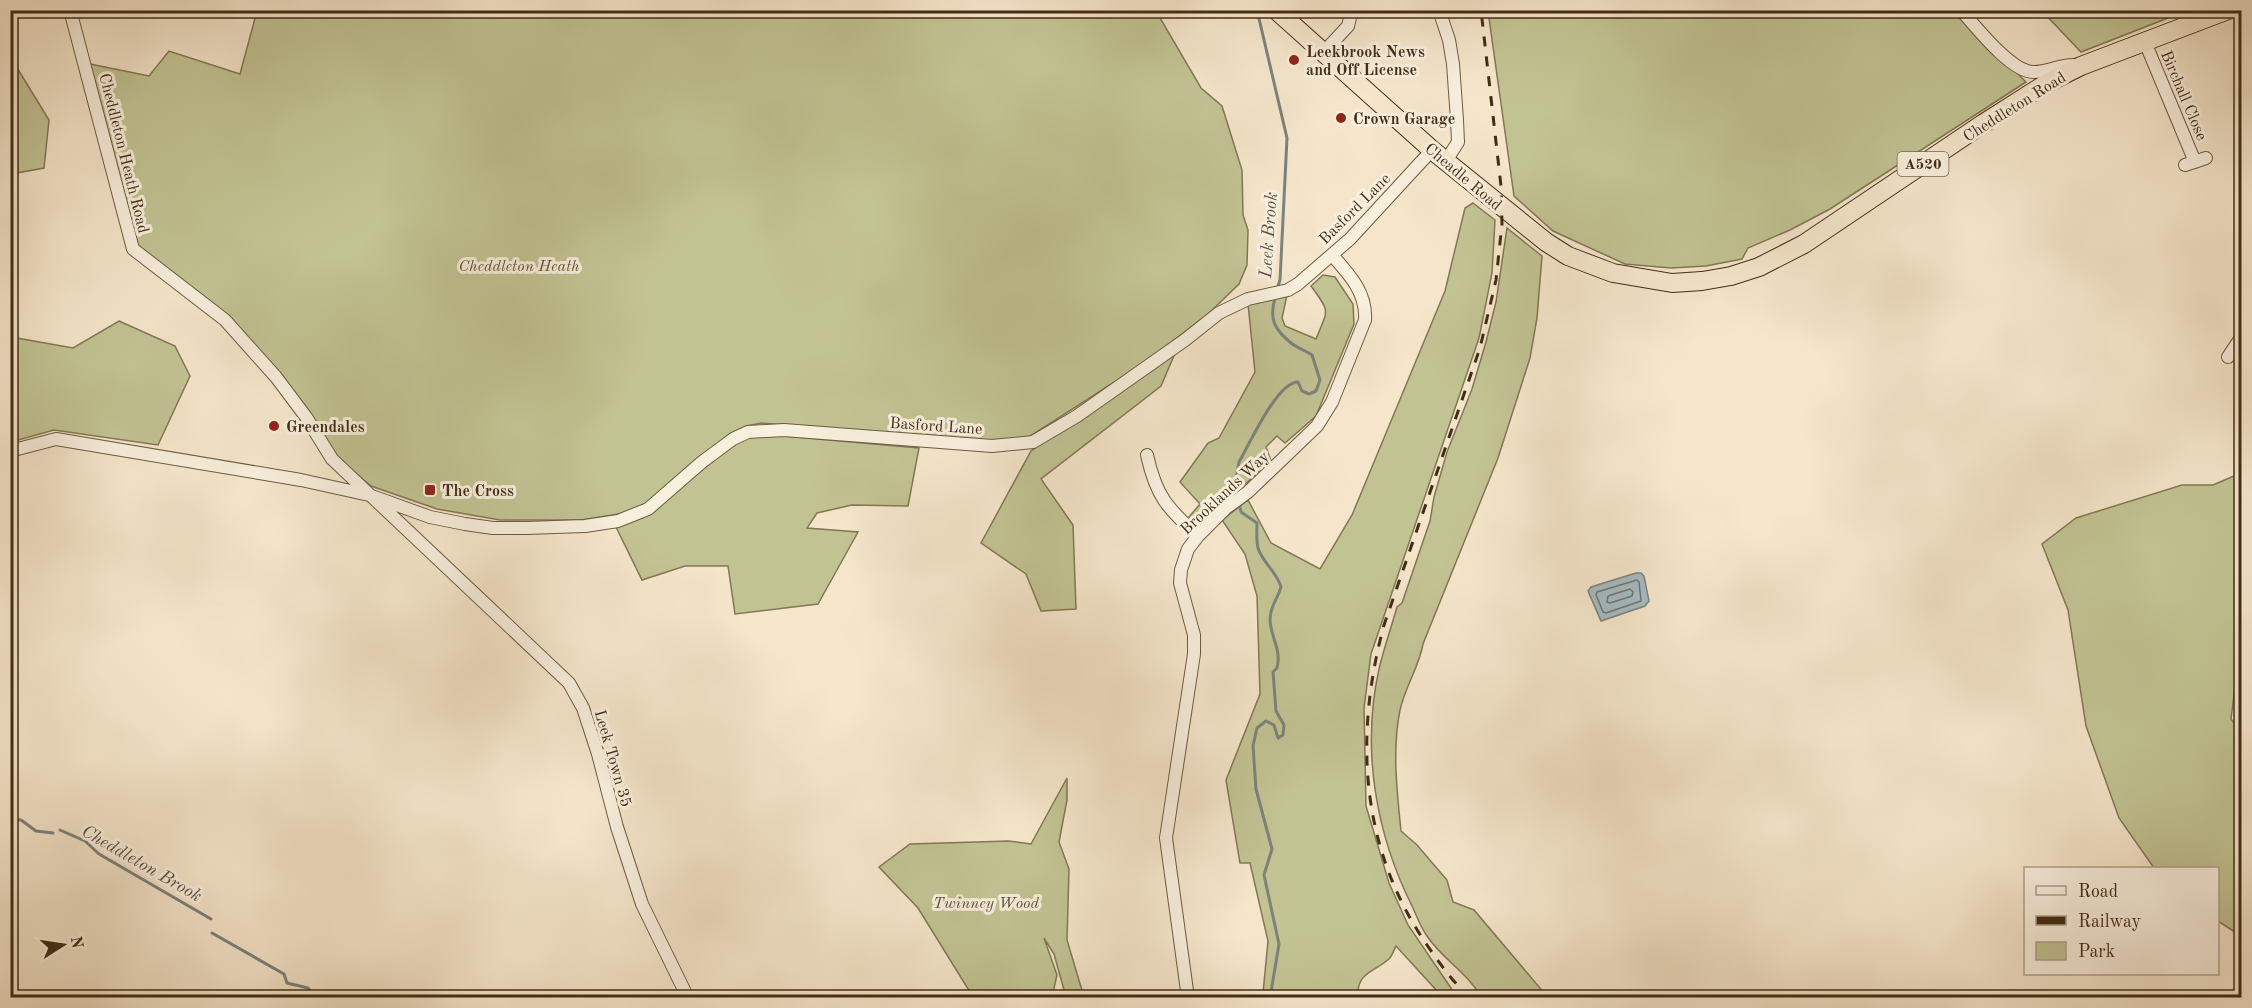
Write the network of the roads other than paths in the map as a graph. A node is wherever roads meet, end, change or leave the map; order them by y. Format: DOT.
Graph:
graph roads {
  1 [pos="70,10"];
  2 [pos="1275,10"];
  3 [pos="1352,10"];
  4 [pos="1439,10"];
  5 [pos="1962,10"];
  6 [pos="2228,10"];
  7 [pos="2145,42"];
  8 [pos="1323,53"];
  9 [pos="2081,66"];
  10 [pos="1439,155"];
  11 [pos="2195,162"];
  12 [pos="1332,255"];
  13 [pos="1613,273"];
  14 [pos="2241,336"];
  15 [pos="2228,357"];
  16 [pos="10,451"];
  17 [pos="1147,455"];
  18 [pos="369,495"];
  19 [pos="1198,536"];
  20 [pos="688,998"];
  21 [pos="1188,998"];
  1 -- 18 [label="street, Cheddleton Heath Road"];
  2 -- 8 [label="highway, Cheadle Road / A520"];
  3 -- 8 [label="street"];
  4 -- 10 [label="street, Basford Lane"];
  5 -- 9 [label="street"];
  6 -- 7 [label="highway, Cheddleton Road / A520"];
  7 -- 9 [label="highway, Cheddleton Road / A520"];
  7 -- 11 [label="street, Birchall Close"];
  8 -- 10 [label="highway, Cheadle Road / A520"];
  9 -- 13 [label="highway, Cheddleton Road / A520"];
  10 -- 12 [label="street, Basford Lane"];
  10 -- 13 [label="highway, Cheadle Road / A520"];
  12 -- 18 [label="street, Basford Lane"];
  12 -- 19 [label="street, Brooklands Way"];
  14 -- 15 [label="street"];
  16 -- 18 [label="street, Basford Lane"];
  17 -- 19 [label="street"];
  18 -- 20 [label="street, Leek Town 35"];
  19 -- 21 [label="street, Brooklands Way"];
}
